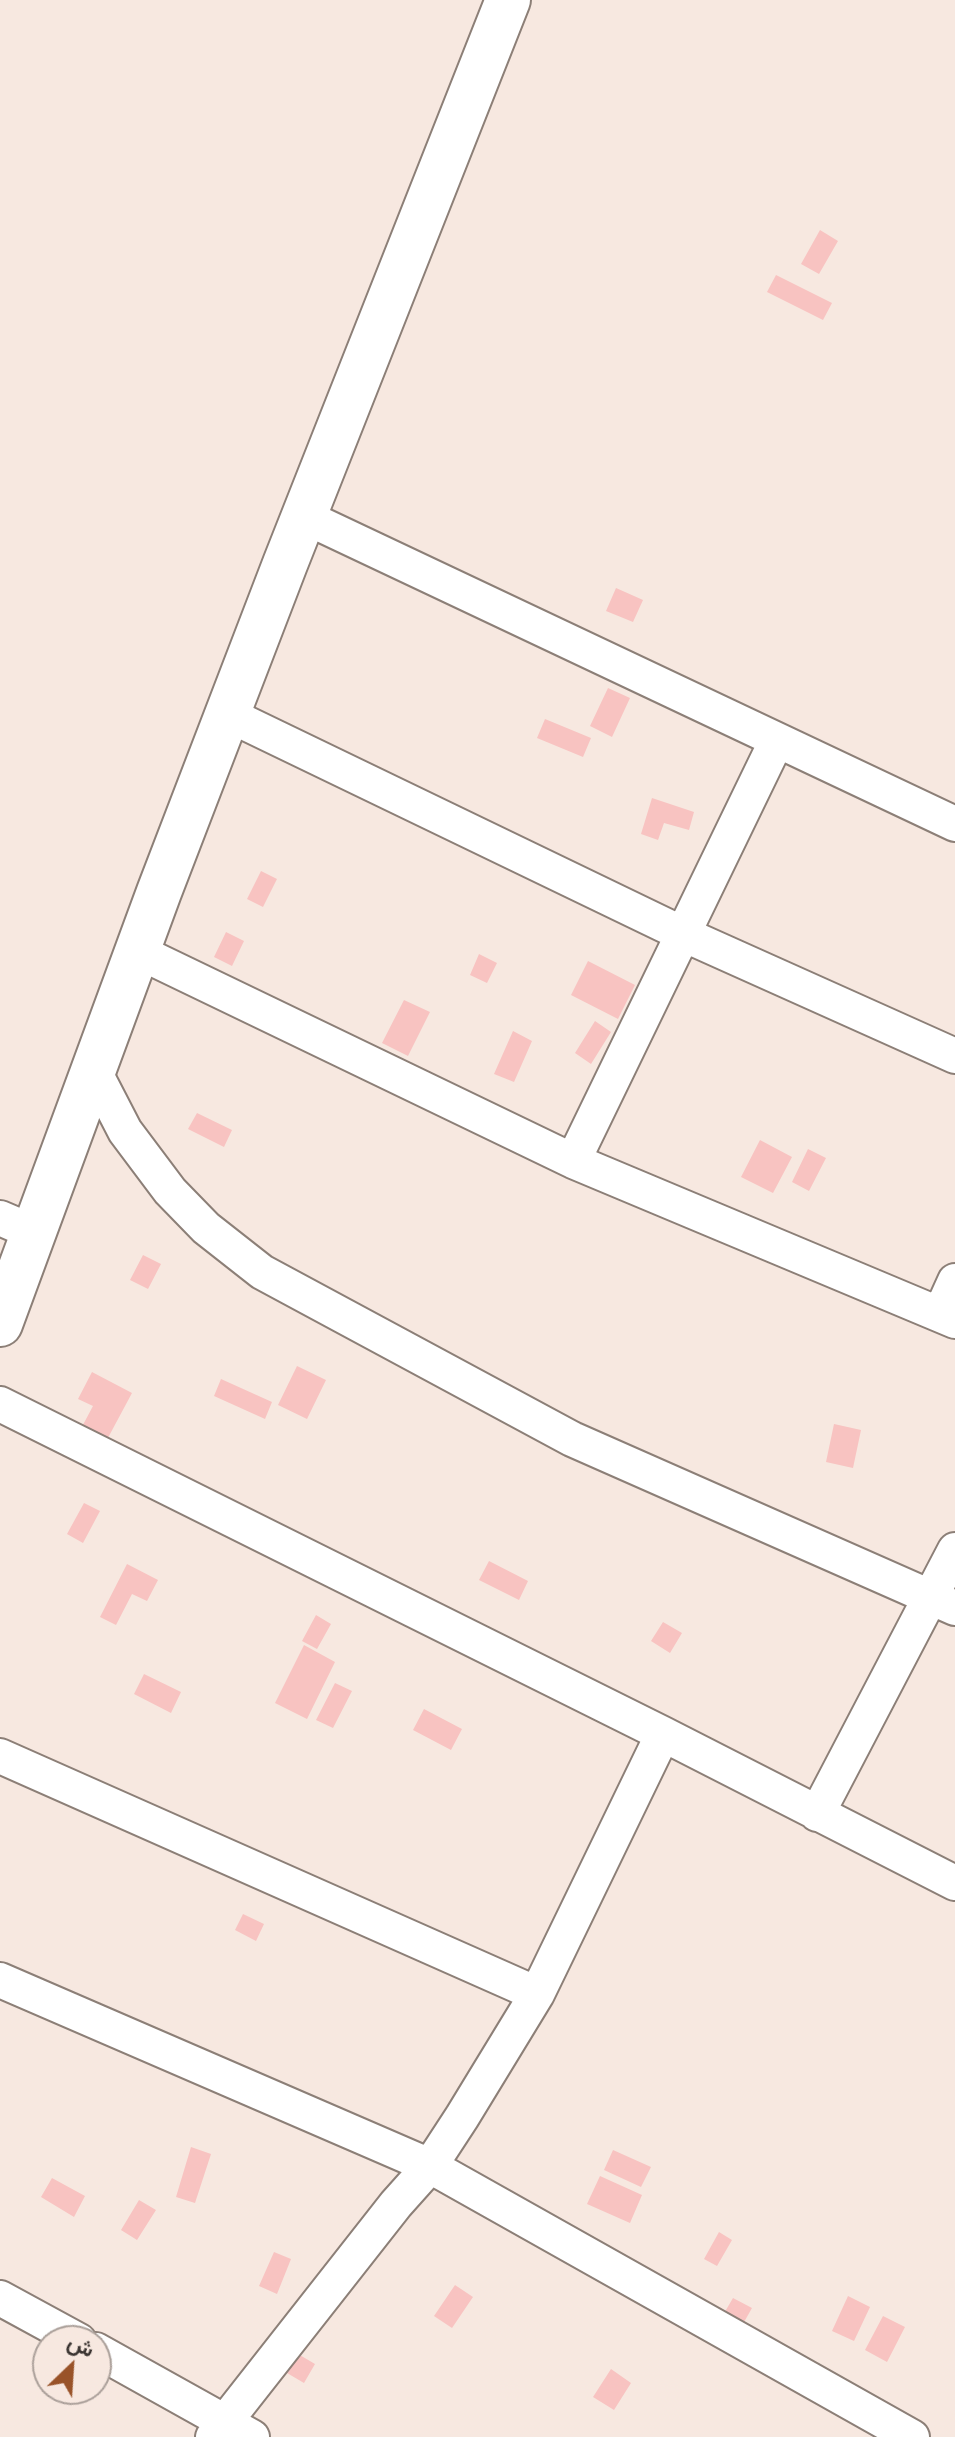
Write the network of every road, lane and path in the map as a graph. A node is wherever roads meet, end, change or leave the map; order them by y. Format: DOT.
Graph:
graph roads {
  1 [pos="508,0"];
  2 [pos="303,516"];
  3 [pos="227,714"];
  4 [pos="777,740"];
  5 [pos="955,824"];
  6 [pos="683,934"];
  7 [pos="137,951"];
  8 [pos="955,1056"];
  9 [pos="94,1071"];
  10 [pos="573,1161"];
  11 [pos="18,1225"];
  12 [pos="955,1281"];
  13 [pos="948,1318"];
  14 [pos="0,1324"];
  15 [pos="0,1404"];
  16 [pos="955,1550"];
  17 [pos="943,1601"];
  18 [pos="663,1734"];
  19 [pos="0,1756"];
  20 [pos="817,1814"];
  21 [pos="955,1883"];
  22 [pos="0,1980"];
  23 [pos="537,1994"];
  24 [pos="430,2166"];
  25 [pos="0,2298"];
  26 [pos="50,2325"];
  27 [pos="112,2360"];
  28 [pos="218,2428"];
  29 [pos="252,2437"];
  30 [pos="912,2437"];
  1 -- 2 [label="main road"];
  2 -- 3 [label="main road"];
  2 -- 4 [label="street"];
  3 -- 6 [label="street"];
  3 -- 7 [label="main road"];
  4 -- 5 [label="street"];
  4 -- 6 [label="street"];
  6 -- 8 [label="street"];
  6 -- 10 [label="street"];
  7 -- 9 [label="main road"];
  7 -- 10 [label="street"];
  9 -- 11 [label="main road"];
  9 -- 17 [label="street"];
  10 -- 13 [label="street"];
  11 -- 14 [label="main road"];
  12 -- 13 [label="street"];
  15 -- 18 [label="street"];
  16 -- 17 [label="street"];
  17 -- 20 [label="street"];
  18 -- 20 [label="street"];
  18 -- 23 [label="street"];
  19 -- 23 [label="street"];
  20 -- 21 [label="street"];
  22 -- 24 [label="street"];
  23 -- 24 [label="street"];
  24 -- 28 [label="street"];
  24 -- 30 [label="street"];
  25 -- 26 [label="street"];
  27 -- 28 [label="street"];
  28 -- 29 [label="street"];
}
